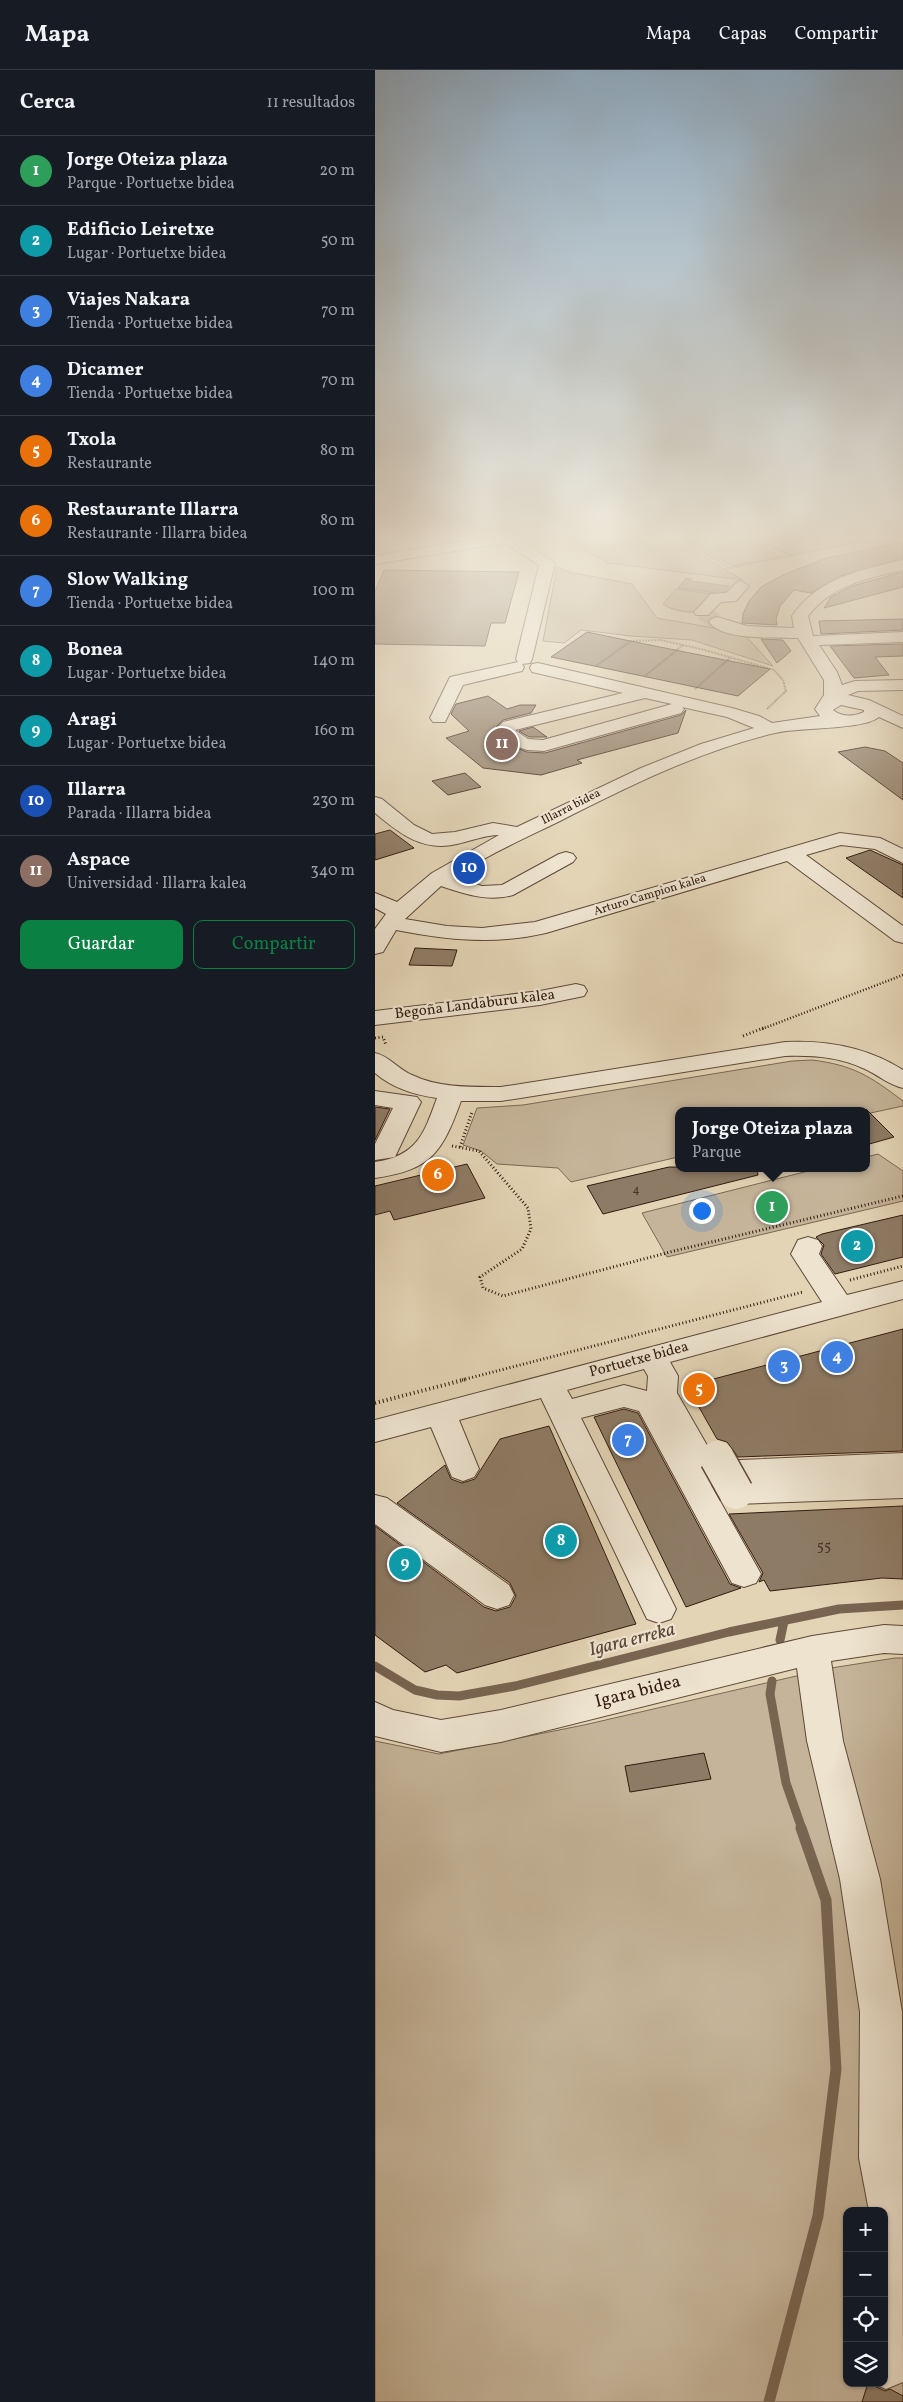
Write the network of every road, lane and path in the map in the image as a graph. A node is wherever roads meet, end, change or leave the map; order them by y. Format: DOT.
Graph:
graph roads {
  1 [pos="530,645"];
  2 [pos="624,645"];
  3 [pos="683,645"];
  4 [pos="809,645"];
  5 [pos="730,657"];
  6 [pos="526,664"];
  7 [pos="579,678"];
  8 [pos="645,684"];
  9 [pos="903,685"];
  10 [pos="690,693"];
  11 [pos="847,700"];
  12 [pos="675,709"];
  13 [pos="439,718"];
  14 [pos="903,723"];
  15 [pos="761,724"];
  16 [pos="796,726"];
  17 [pos="903,732"];
  18 [pos="375,803"];
  19 [pos="519,834"];
  20 [pos="791,854"];
  21 [pos="903,857"];
  22 [pos="566,858"];
  23 [pos="439,879"];
  24 [pos="375,899"];
  25 [pos="396,918"];
  26 [pos="903,936"];
  27 [pos="375,947"];
  28 [pos="903,975"];
  29 [pos="576,991"];
  30 [pos="375,1018"];
  31 [pos="742,1036"];
  32 [pos="376,1064"];
  33 [pos="903,1082"];
  34 [pos="463,1094"];
  35 [pos="375,1098"];
  36 [pos="375,1152"];
  37 [pos="375,1170"];
  38 [pos="903,1196"];
  39 [pos="808,1246"];
  40 [pos="903,1266"];
  41 [pos="903,1290"];
  42 [pos="833,1297"];
  43 [pos="657,1366"];
  44 [pos="549,1384"];
  45 [pos="375,1403"];
  46 [pos="563,1412"];
  47 [pos="441,1413"];
  48 [pos="375,1431"];
  49 [pos="903,1465"];
  50 [pos="463,1469"];
  51 [pos="903,1486"];
  52 [pos="375,1507"];
  53 [pos="745,1574"];
  54 [pos="497,1595"];
  55 [pos="659,1609"];
  56 [pos="903,1640"];
  57 [pos="812,1650"];
  58 [pos="375,1718"];
  59 [pos="903,2265"];
  60 [pos="888,2358"];
  1 -- 6 [label="street"];
  2 -- 7 [label="path"];
  3 -- 5 [label="path"];
  3 -- 8 [label="path"];
  4 -- 11 [label="street"];
  5 -- 10 [label="path"];
  5 -- 15 [label="path"];
  6 -- 7 [label="street"];
  6 -- 13 [label="street"];
  7 -- 8 [label="street"];
  8 -- 12 [label="street"];
  8 -- 15 [label="street"];
  9 -- 11 [label="street, Illarra bidea"];
  11 -- 14 [label="street"];
  11 -- 16 [label="street, Illarra bidea"];
  11 -- 16 [label="street, Illarra bidea"];
  11 -- 17 [label="street"];
  15 -- 16 [label="street, Illarra bidea"];
  15 -- 19 [label="street, Illarra bidea"];
  18 -- 19 [label="street"];
  19 -- 23 [label="street, Illarra bidea"];
  20 -- 21 [label="street, Arturo Campion kalea"];
  20 -- 25 [label="street, Arturo Campion kalea"];
  20 -- 26 [label="street"];
  22 -- 23 [label="street"];
  23 -- 25 [label="street, Illarra bidea"];
  24 -- 25 [label="street, Arturo Campion kalea"];
  25 -- 27 [label="street, Illarra bidea"];
  28 -- 31 [label="path"];
  29 -- 30 [label="street, Begoña Landaburu kalea"];
  32 -- 34 [label="street"];
  33 -- 34 [label="street"];
  34 -- 37 [label="street"];
  34 -- 38 [label="path"];
  35 -- 36 [label="street"];
  39 -- 42 [label="street"];
  40 -- 42 [label="path"];
  41 -- 42 [label="street, Portuetxe bidea"];
  42 -- 43 [label="street, Portuetxe bidea"];
  42 -- 45 [label="path"];
  43 -- 44 [label="street, Portuetxe bidea"];
  43 -- 49 [label="street"];
  43 -- 51 [label="street, bridge"];
  44 -- 46 [label="street"];
  44 -- 47 [label="street, Portuetxe bidea"];
  46 -- 53 [label="street"];
  46 -- 55 [label="street"];
  47 -- 48 [label="street, Portuetxe bidea"];
  47 -- 50 [label="street"];
  52 -- 54 [label="street"];
  56 -- 57 [label="street, Igara bidea"];
  57 -- 58 [label="street, Igara bidea"];
  57 -- 59 [label="street"];
  59 -- 60 [label="street"];
}
